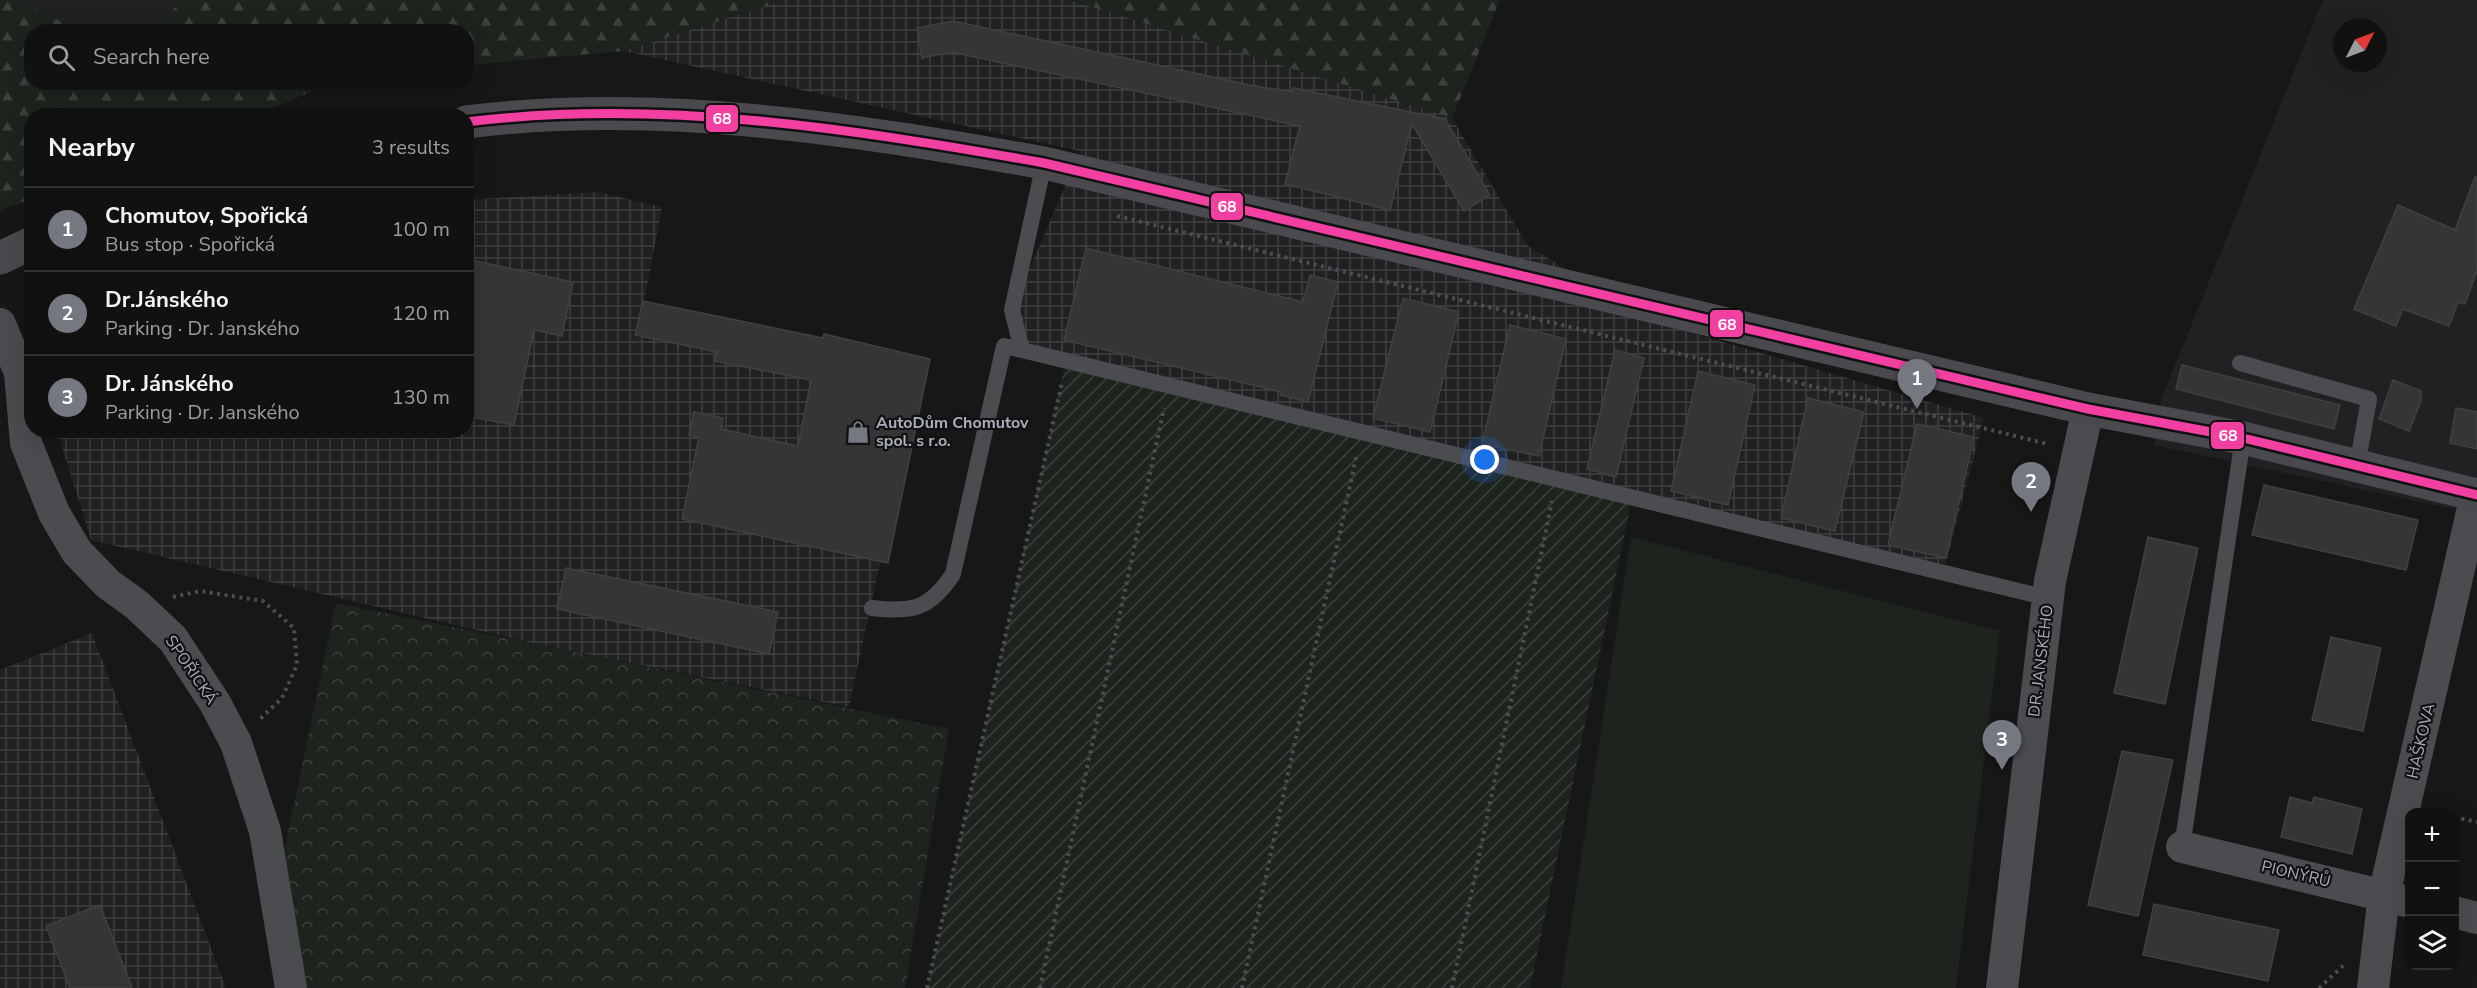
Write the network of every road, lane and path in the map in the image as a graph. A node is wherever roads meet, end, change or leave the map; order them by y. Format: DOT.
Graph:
graph roads {
  1 [pos="474,121"];
  2 [pos="1044,163"];
  3 [pos="1107,213"];
  4 [pos="24,247"];
  5 [pos="0,258"];
  6 [pos="0,324"];
  7 [pos="1022,350"];
  8 [pos="1066,361"];
  9 [pos="2240,363"];
  10 [pos="1169,385"];
  11 [pos="2088,409"];
  12 [pos="24,420"];
  13 [pos="1361,432"];
  14 [pos="26,438"];
  15 [pos="2243,438"];
  16 [pos="2078,451"];
  17 [pos="2357,466"];
  18 [pos="1556,480"];
  19 [pos="2476,495"];
  20 [pos="2048,598"];
  21 [pos="137,605"];
  22 [pos="873,608"];
  23 [pos="236,743"];
  24 [pos="2459,818"];
  25 [pos="2477,822"];
  26 [pos="2182,847"];
  27 [pos="2397,898"];
  28 [pos="2459,913"];
  29 [pos="2477,918"];
  30 [pos="291,988"];
  31 [pos="927,988"];
  32 [pos="1040,988"];
  33 [pos="1242,988"];
  34 [pos="1452,988"];
  35 [pos="2002,988"];
  36 [pos="2373,988"];
  1 -- 2 [label="street"];
  2 -- 7 [label="lane"];
  2 -- 11 [label="street"];
  3 -- 16 [label="path"];
  4 -- 5 [label="street"];
  6 -- 12 [label="street, SPOŘICKÁ"];
  7 -- 8 [label="lane"];
  7 -- 22 [label="lane"];
  8 -- 10 [label="lane"];
  8 -- 31 [label="path"];
  9 -- 17 [label="lane"];
  10 -- 13 [label="lane"];
  10 -- 32 [label="path"];
  11 -- 15 [label="street"];
  11 -- 16 [label="street, DR. JANSKÉHO"];
  13 -- 18 [label="lane"];
  13 -- 33 [label="path"];
  14 -- 21 [label="street, SPOŘICKÁ"];
  15 -- 17 [label="street"];
  15 -- 26 [label="lane"];
  16 -- 20 [label="street, DR. JANSKÉHO"];
  17 -- 19 [label="street"];
  18 -- 20 [label="lane"];
  18 -- 34 [label="path"];
  19 -- 27 [label="street, HAŠKOVA"];
  20 -- 35 [label="street, DR. JANSKÉHO"];
  21 -- 23 [label="street, SPOŘICKÁ"];
  21 -- 23 [label="path"];
  23 -- 30 [label="street, SPOŘICKÁ"];
  24 -- 25 [label="path"];
  26 -- 27 [label="street, PIONÝRŮ"];
  27 -- 36 [label="street, HAŠKOVA"];
  28 -- 29 [label="street"];
}
